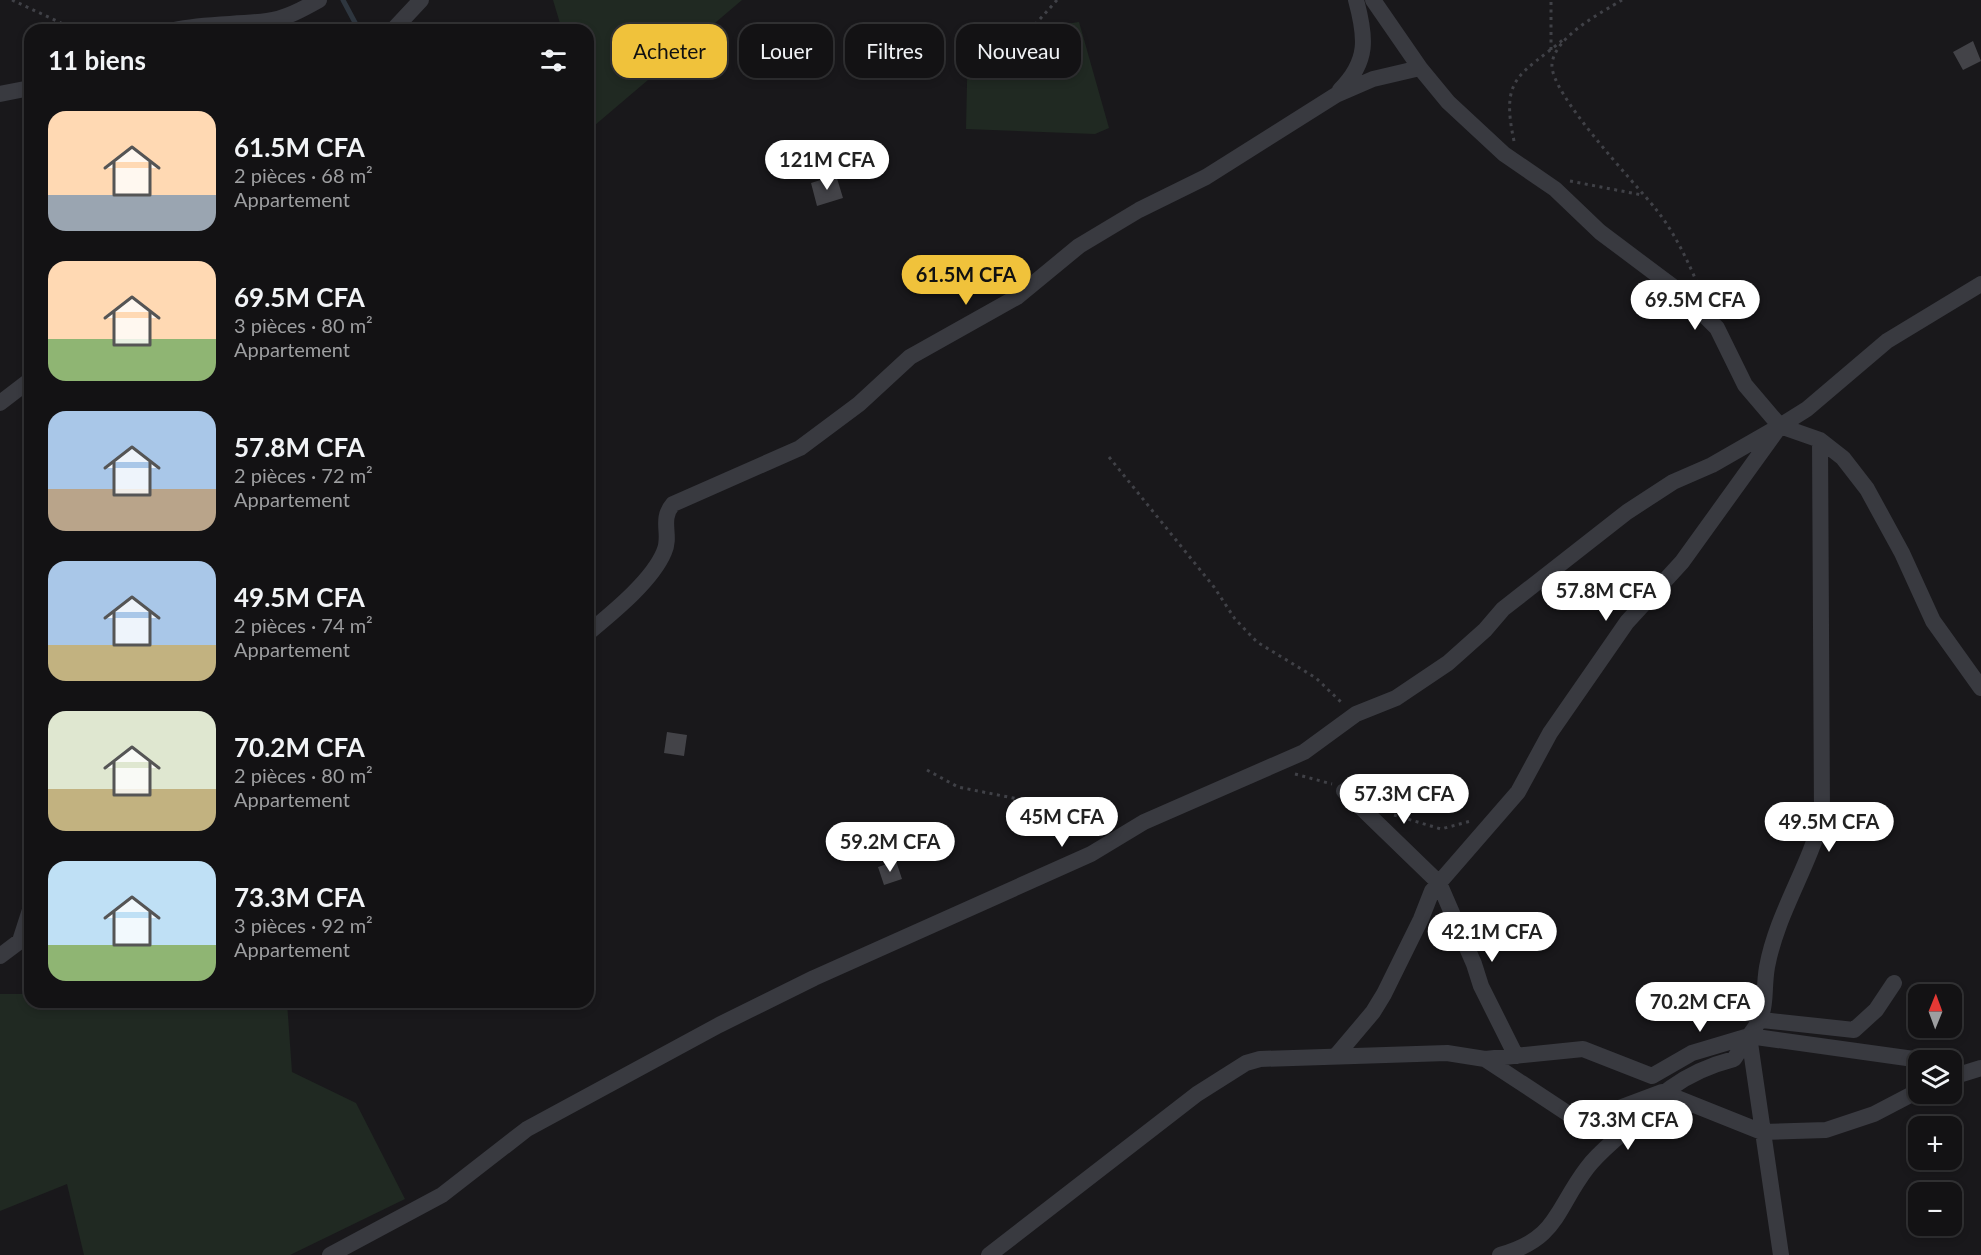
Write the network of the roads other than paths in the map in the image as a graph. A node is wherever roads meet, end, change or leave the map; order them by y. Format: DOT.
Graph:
graph roads {
  1 [pos="319,0"];
  2 [pos="421,0"];
  3 [pos="1356,0"];
  4 [pos="1373,0"];
  5 [pos="213,24"];
  6 [pos="399,24"];
  7 [pos="1420,68"];
  8 [pos="24,89"];
  9 [pos="0,94"];
  10 [pos="1336,95"];
  11 [pos="1981,284"];
  12 [pos="24,385"];
  13 [pos="0,403"];
  14 [pos="1780,426"];
  15 [pos="1820,440"];
  16 [pos="594,628"];
  17 [pos="1981,688"];
  18 [pos="1344,791"];
  19 [pos="1439,883"];
  20 [pos="24,928"];
  21 [pos="0,956"];
  22 [pos="1894,983"];
  23 [pos="1762,1020"];
  24 [pos="1749,1036"];
  25 [pos="1516,1056"];
  26 [pos="1335,1057"];
  27 [pos="1908,1058"];
  28 [pos="1485,1059"];
  29 [pos="1962,1065"];
  30 [pos="1981,1068"];
  31 [pos="1962,1074"];
  32 [pos="1662,1092"];
  33 [pos="1908,1097"];
  34 [pos="1762,1132"];
  35 [pos="330,1255"];
  36 [pos="989,1255"];
  37 [pos="1500,1255"];
  38 [pos="1781,1255"];
  1 -- 5 [label="street"];
  2 -- 6 [label="street"];
  3 -- 10 [label="street"];
  4 -- 7 [label="street"];
  7 -- 10 [label="street"];
  7 -- 14 [label="street"];
  8 -- 9 [label="street"];
  10 -- 16 [label="street"];
  11 -- 14 [label="street"];
  12 -- 13 [label="street"];
  14 -- 15 [label="street"];
  14 -- 19 [label="street"];
  14 -- 35 [label="street"];
  15 -- 17 [label="street"];
  15 -- 23 [label="street"];
  18 -- 19 [label="street"];
  19 -- 25 [label="street"];
  19 -- 26 [label="street"];
  20 -- 21 [label="street"];
  22 -- 23 [label="street"];
  23 -- 24 [label="street"];
  24 -- 25 [label="street"];
  24 -- 27 [label="street"];
  24 -- 32 [label="street"];
  24 -- 34 [label="street"];
  25 -- 28 [label="street"];
  26 -- 28 [label="street"];
  26 -- 36 [label="street"];
  28 -- 32 [label="street"];
  29 -- 30 [label="street"];
  30 -- 31 [label="street"];
  32 -- 34 [label="street"];
  32 -- 37 [label="street"];
  33 -- 34 [label="street"];
  34 -- 38 [label="street"];
}
